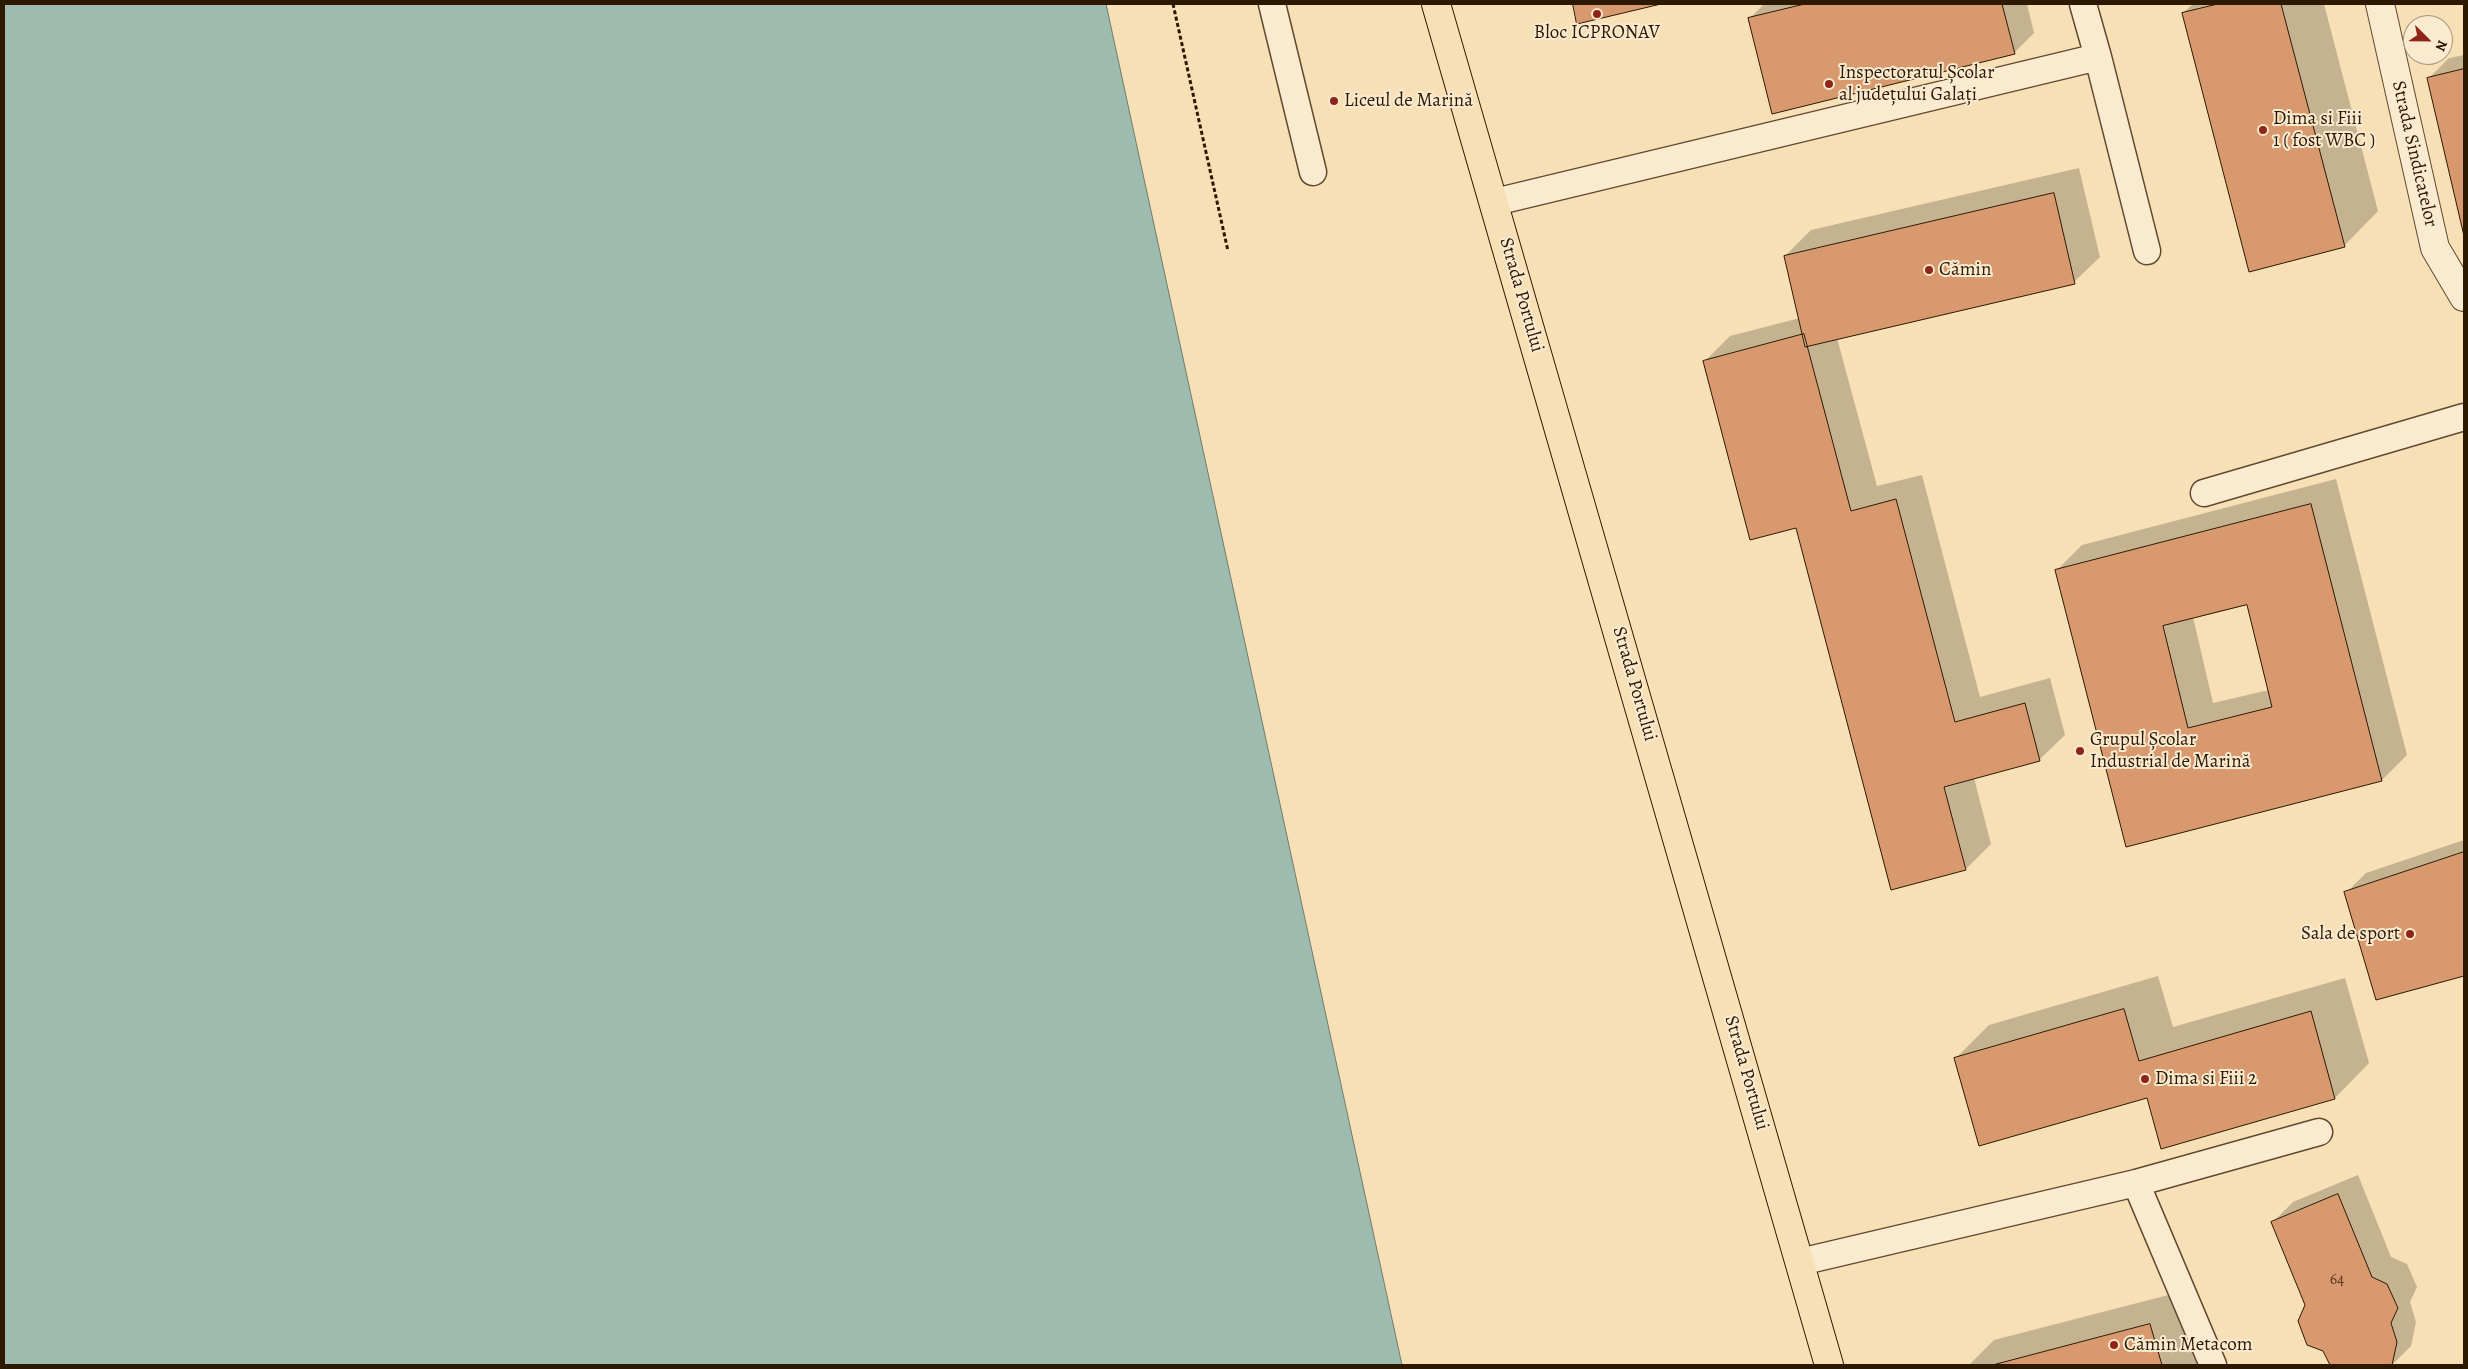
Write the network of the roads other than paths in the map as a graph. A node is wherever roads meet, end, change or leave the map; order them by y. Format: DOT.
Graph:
graph roads {
  1 [pos="1272,4"];
  2 [pos="1436,4"];
  3 [pos="2083,4"];
  4 [pos="2380,4"];
  5 [pos="2098,56"];
  6 [pos="1313,172"];
  7 [pos="1495,202"];
  8 [pos="2147,251"];
  9 [pos="2464,297"];
  10 [pos="2464,417"];
  11 [pos="2204,493"];
  12 [pos="2319,1132"];
  13 [pos="2136,1183"];
  14 [pos="1800,1262"];
  15 [pos="1829,1365"];
  16 [pos="2213,1365"];
  1 -- 6 [label="lane"];
  2 -- 7 [label="main road, Strada Portului"];
  3 -- 5 [label="lane"];
  4 -- 9 [label="street, Strada Sindicatelor"];
  5 -- 7 [label="lane"];
  5 -- 8 [label="lane"];
  7 -- 14 [label="main road, Strada Portului"];
  10 -- 11 [label="lane"];
  12 -- 13 [label="lane"];
  13 -- 14 [label="lane"];
  13 -- 16 [label="lane"];
  14 -- 15 [label="main road, Strada Portului"];
}
